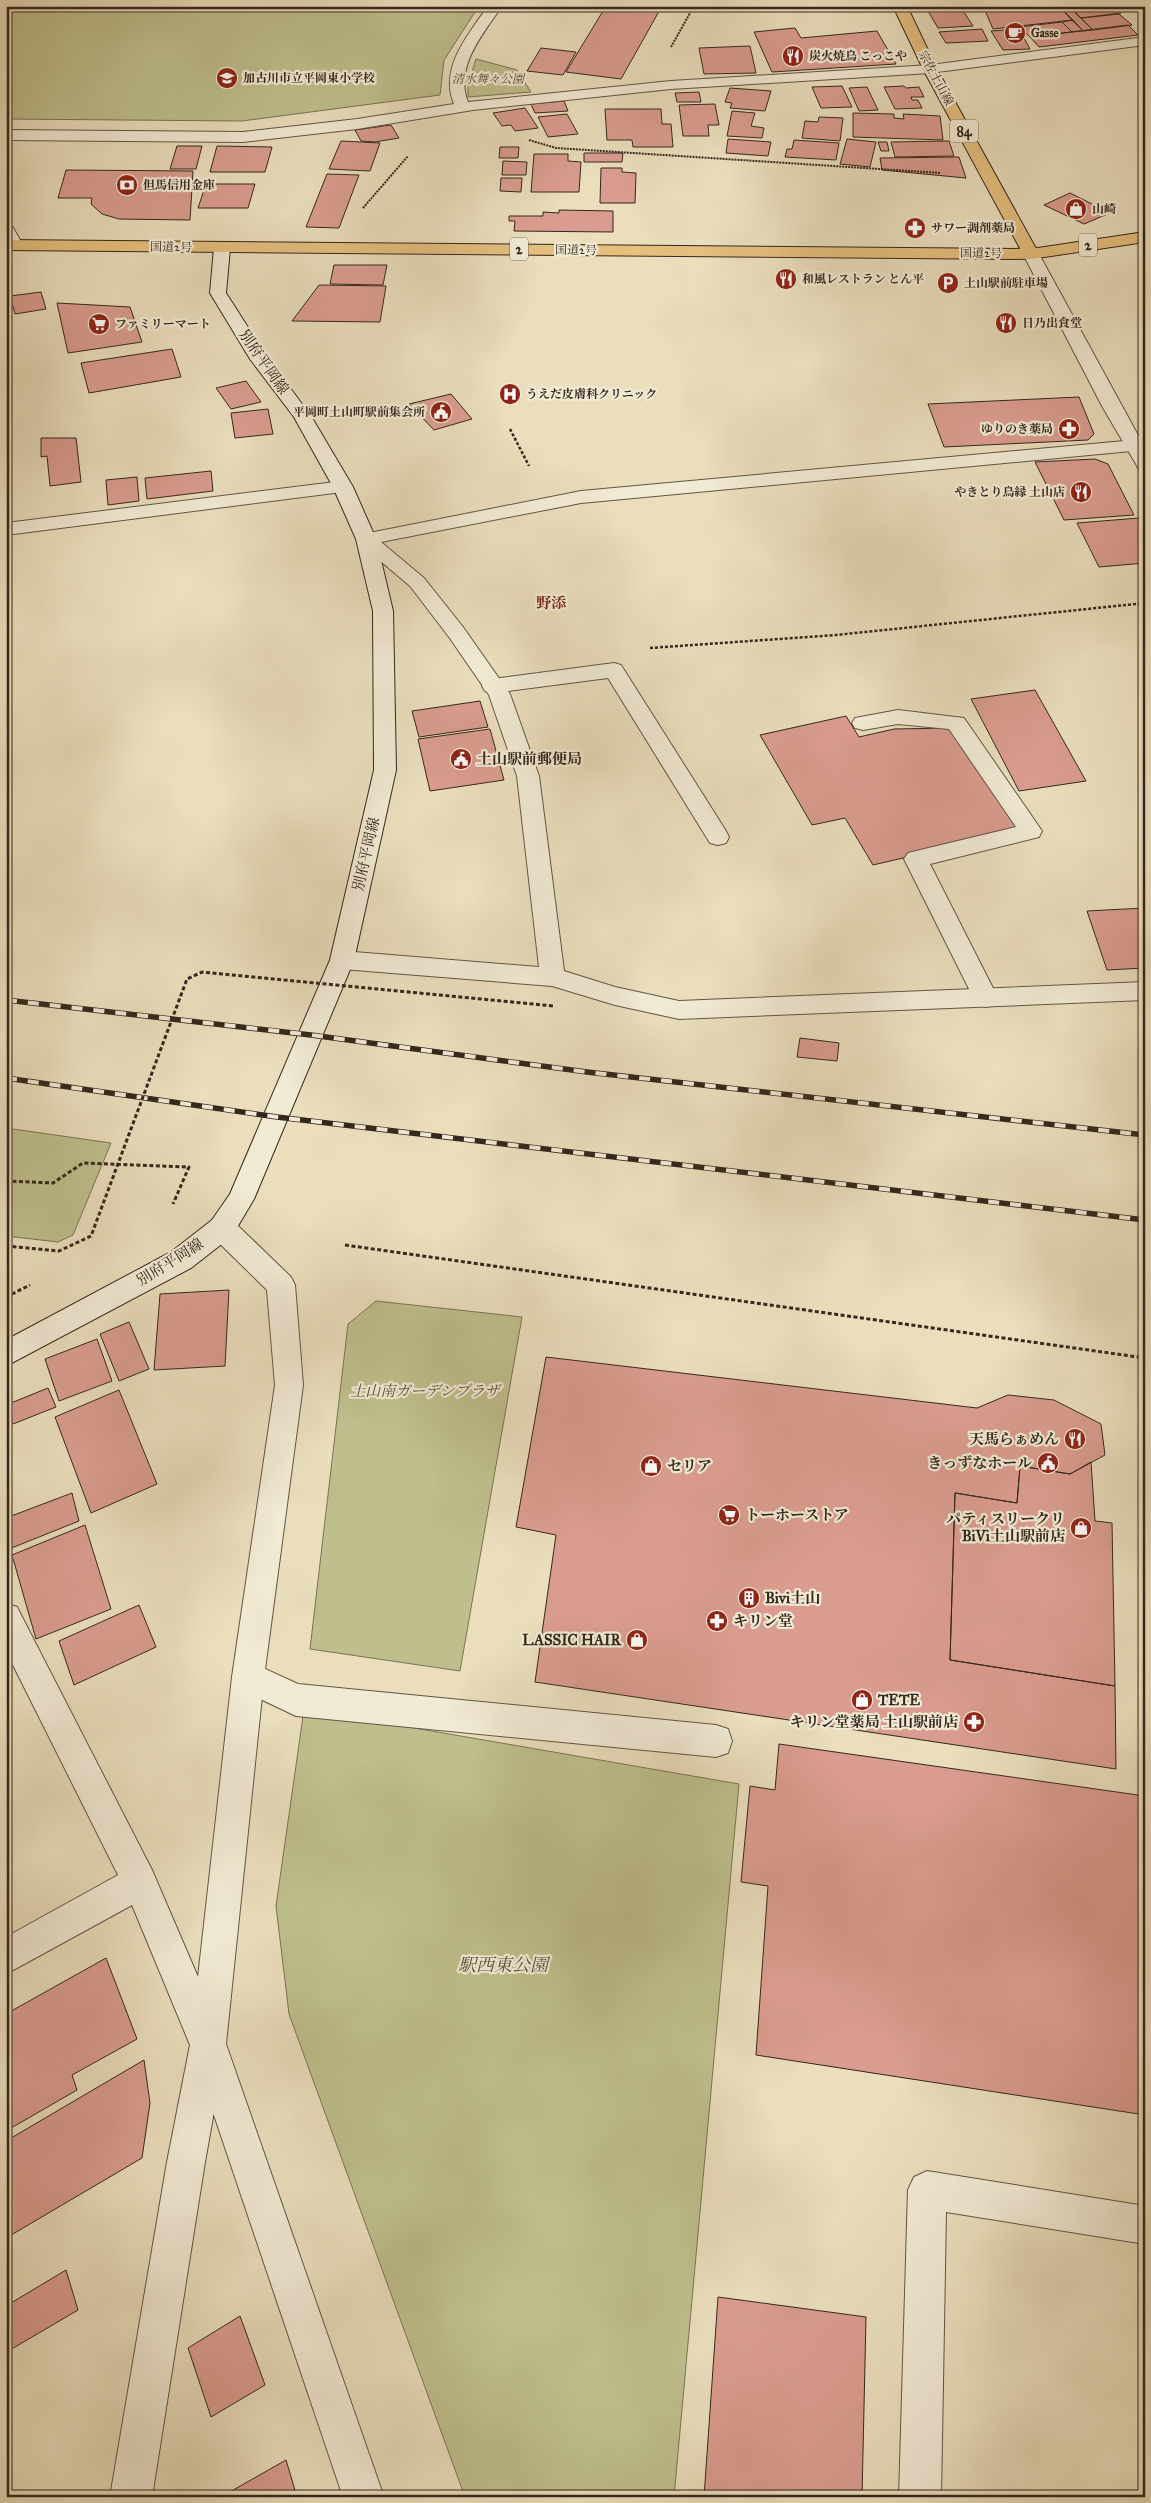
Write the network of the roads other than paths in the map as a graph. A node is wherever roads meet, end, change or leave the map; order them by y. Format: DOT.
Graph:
graph roads {
  1 [pos="496,6"];
  2 [pos="900,6"];
  3 [pos="1145,41"];
  4 [pos="930,69"];
  5 [pos="463,107"];
  6 [pos="6,135"];
  7 [pos="6,229"];
  8 [pos="1145,237"];
  9 [pos="11,245"];
  10 [pos="222,248"];
  11 [pos="1031,254"];
  12 [pos="1135,446"];
  13 [pos="1145,464"];
  14 [pos="343,486"];
  15 [pos="6,529"];
  16 [pos="366,539"];
  17 [pos="493,686"];
  18 [pos="863,722"];
  19 [pos="718,837"];
  20 [pos="342,960"];
  21 [pos="552,977"];
  22 [pos="1145,991"];
  23 [pos="986,998"];
  24 [pos="222,1228"];
  25 [pos="6,1354"];
  26 [pos="6,1618"];
  27 [pos="248,1677"];
  28 [pos="716,1740"];
  29 [pos="140,1882"];
  30 [pos="6,1956"];
  31 [pos="208,2044"];
  32 [pos="1145,2225"];
  33 [pos="131,2497"];
  34 [pos="364,2497"];
  35 [pos="920,2497"];
  1 -- 5 [label="street"];
  2 -- 4 [label="main road, 宗佐土山線 / 84"];
  3 -- 4 [label="street"];
  4 -- 5 [label="street"];
  4 -- 11 [label="main road, 宗佐土山線 / 84"];
  5 -- 6 [label="street"];
  7 -- 9 [label="street"];
  8 -- 11 [label="main road, 国道2号 / 2"];
  9 -- 10 [label="main road, 国道2号 / 2"];
  10 -- 11 [label="main road, 国道2号 / 2"];
  10 -- 14 [label="street, 別府平岡線"];
  11 -- 12 [label="street"];
  12 -- 13 [label="street"];
  12 -- 16 [label="street"];
  14 -- 15 [label="street"];
  14 -- 16 [label="street, 別府平岡線"];
  16 -- 17 [label="street"];
  16 -- 20 [label="street, 別府平岡線"];
  17 -- 19 [label="street"];
  17 -- 21 [label="street"];
  18 -- 23 [label="street"];
  20 -- 21 [label="street"];
  20 -- 24 [label="street, 別府平岡線"];
  21 -- 23 [label="street"];
  22 -- 23 [label="street"];
  24 -- 25 [label="street, 別府平岡線"];
  24 -- 27 [label="street"];
  26 -- 29 [label="street"];
  27 -- 28 [label="street"];
  27 -- 31 [label="street"];
  29 -- 30 [label="street"];
  29 -- 31 [label="street"];
  31 -- 33 [label="street"];
  31 -- 34 [label="street"];
  32 -- 35 [label="street"];
}
